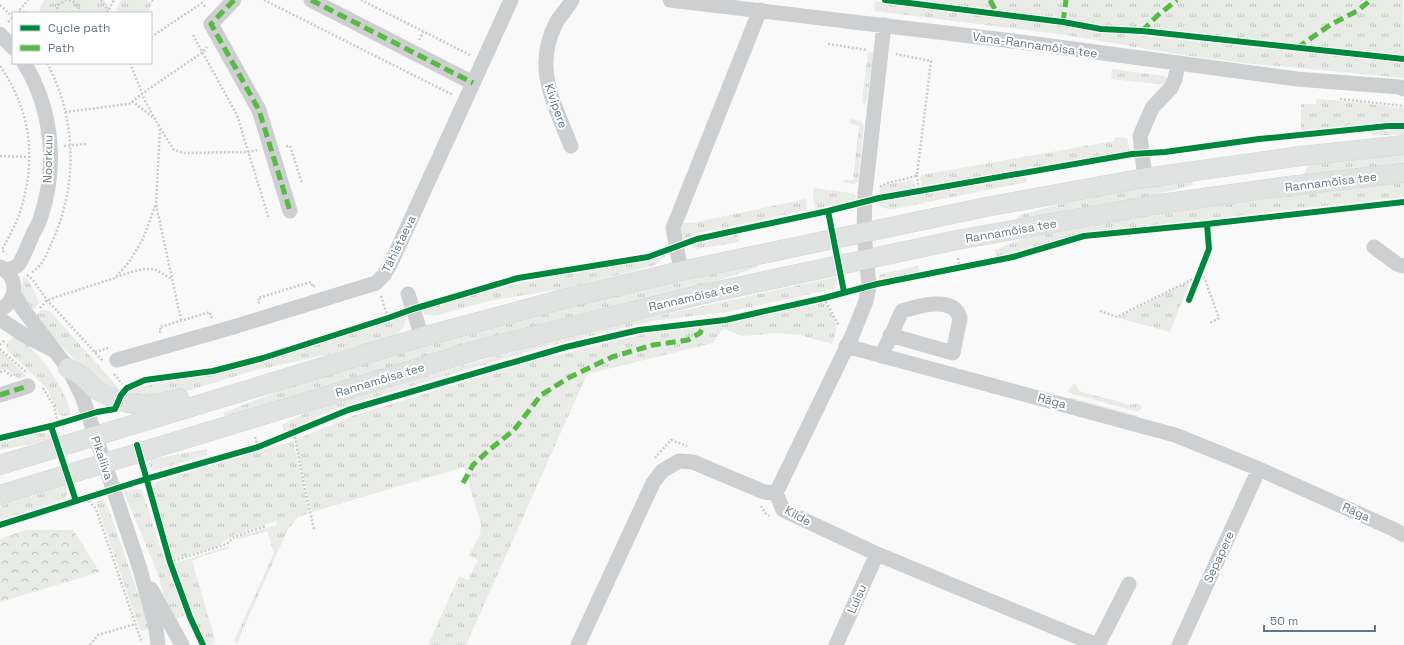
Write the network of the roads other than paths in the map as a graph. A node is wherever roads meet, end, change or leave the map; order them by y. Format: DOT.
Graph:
graph roads {
  1 [pos="234,0"];
  2 [pos="311,0"];
  3 [pos="511,0"];
  4 [pos="572,0"];
  5 [pos="670,0"];
  6 [pos="760,10"];
  7 [pos="884,25"];
  8 [pos="0,34"];
  9 [pos="12,47"];
  10 [pos="24,64"];
  11 [pos="1178,64"];
  12 [pos="468,81"];
  13 [pos="1403,87"];
  14 [pos="1404,145"];
  15 [pos="571,146"];
  16 [pos="1404,173"];
  17 [pos="1145,178"];
  18 [pos="290,211"];
  19 [pos="864,232"];
  20 [pos="1374,246"];
  21 [pos="867,259"];
  22 [pos="1404,266"];
  23 [pos="3,269"];
  24 [pos="681,271"];
  25 [pos="14,294"];
  26 [pos="408,294"];
  27 [pos="0,310"];
  28 [pos="0,318"];
  29 [pos="890,335"];
  30 [pos="422,337"];
  31 [pos="846,346"];
  32 [pos="56,351"];
  33 [pos="953,353"];
  34 [pos="113,354"];
  35 [pos="881,356"];
  36 [pos="68,368"];
  37 [pos="948,373"];
  38 [pos="33,383"];
  39 [pos="0,395"];
  40 [pos="217,398"];
  41 [pos="95,437"];
  42 [pos="104,463"];
  43 [pos="0,465"];
  44 [pos="1259,470"];
  45 [pos="770,493"];
  46 [pos="0,495"];
  47 [pos="1404,535"];
  48 [pos="877,554"];
  49 [pos="140,568"];
  50 [pos="1129,584"];
  51 [pos="158,645"];
  52 [pos="182,645"];
  53 [pos="578,645"];
  54 [pos="836,645"];
  55 [pos="1098,645"];
  56 [pos="1179,645"];
  1 -- 18 [label="street"];
  2 -- 12 [label="street"];
  3 -- 12 [label="street, Tähistaeva"];
  4 -- 15 [label="street, Kivipere"];
  5 -- 6 [label="street, Vana-Rannamõisa tee"];
  6 -- 7 [label="street, Vana-Rannamõisa tee"];
  6 -- 24 [label="street"];
  7 -- 11 [label="street, Vana-Rannamõisa tee"];
  7 -- 19 [label="street"];
  8 -- 9 [label="street"];
  10 -- 23 [label="street, Noorkuu"];
  11 -- 13 [label="street, Vana-Rannamõisa tee"];
  11 -- 17 [label="street"];
  12 -- 34 [label="street, Tähistaeva"];
  14 -- 17 [label="main road"];
  16 -- 21 [label="main road, Rannamõisa tee"];
  17 -- 19 [label="main road"];
  19 -- 21 [label="street"];
  19 -- 24 [label="main road"];
  20 -- 22 [label="street"];
  21 -- 31 [label="street"];
  21 -- 42 [label="main road, Rannamõisa tee"];
  23 -- 25 [label="street, Pikaliiva"];
  24 -- 30 [label="main road"];
  25 -- 27 [label="street"];
  25 -- 32 [label="street, Pikaliiva"];
  26 -- 30 [label="street"];
  28 -- 32 [label="street, Pikaliiva"];
  29 -- 33 [label="street"];
  29 -- 33 [label="street"];
  29 -- 35 [label="street"];
  30 -- 40 [label="main road"];
  31 -- 35 [label="street, Räga"];
  31 -- 45 [label="street"];
  32 -- 36 [label="street, Pikaliiva"];
  33 -- 37 [label="street"];
  35 -- 37 [label="street, Räga"];
  36 -- 40 [label="main road"];
  36 -- 41 [label="street, Pikaliiva"];
  37 -- 44 [label="street, Räga"];
  38 -- 39 [label="street"];
  40 -- 41 [label="main road"];
  41 -- 42 [label="street, Pikaliiva"];
  41 -- 43 [label="main road"];
  42 -- 46 [label="main road, Rannamõisa tee"];
  42 -- 49 [label="street, Pikaliiva"];
  44 -- 47 [label="street, Räga"];
  44 -- 56 [label="street, Sepapere"];
  45 -- 48 [label="street, Kilde"];
  45 -- 53 [label="street"];
  48 -- 54 [label="street, Luisu"];
  48 -- 55 [label="street, Kilde"];
  49 -- 51 [label="street, Pikaliiva"];
  49 -- 52 [label="street, Pikaliiva"];
  50 -- 55 [label="street"];
}
